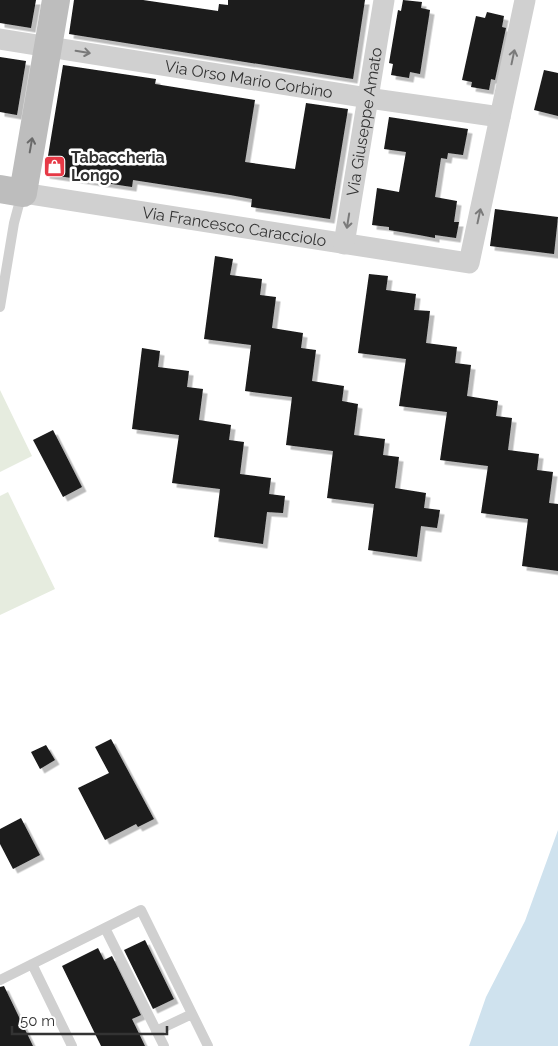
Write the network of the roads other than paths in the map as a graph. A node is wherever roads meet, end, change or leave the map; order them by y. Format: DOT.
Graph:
graph roads {
  1 [pos="56,0"];
  2 [pos="384,0"];
  3 [pos="525,0"];
  4 [pos="0,39"];
  5 [pos="48,47"];
  6 [pos="368,98"];
  7 [pos="500,117"];
  8 [pos="11,191"];
  9 [pos="344,244"];
  10 [pos="0,307"];
  11 [pos="105,928"];
  12 [pos="32,964"];
  13 [pos="0,980"];
  14 [pos="192,1014"];
  15 [pos="156,1030"];
  16 [pos="72,1046"];
  17 [pos="164,1046"];
  18 [pos="208,1046"];
  1 -- 5 [label="street"];
  2 -- 6 [label="street, Via Giuseppe Amato"];
  7 -- 3 [label="street, one-way"];
  4 -- 5 [label="street, Via Orso Mario Corbino"];
  5 -- 6 [label="street, Via Orso Mario Corbino, one-way"];
  8 -- 5 [label="street, one-way"];
  6 -- 7 [label="street, Via Orso Mario Corbino"];
  6 -- 9 [label="street, Via Giuseppe Amato, one-way"];
  9 -- 7 [label="street, Via Francesco Caracciolo, one-way"];
  8 -- 9 [label="street, Via Francesco Caracciolo"];
  8 -- 10 [label="lane"];
  11 -- 12 [label="lane"];
  11 -- 14 [label="lane"];
  11 -- 15 [label="lane"];
  12 -- 13 [label="lane"];
  12 -- 16 [label="lane"];
  14 -- 15 [label="lane"];
  14 -- 18 [label="lane"];
  15 -- 17 [label="lane"];
}
